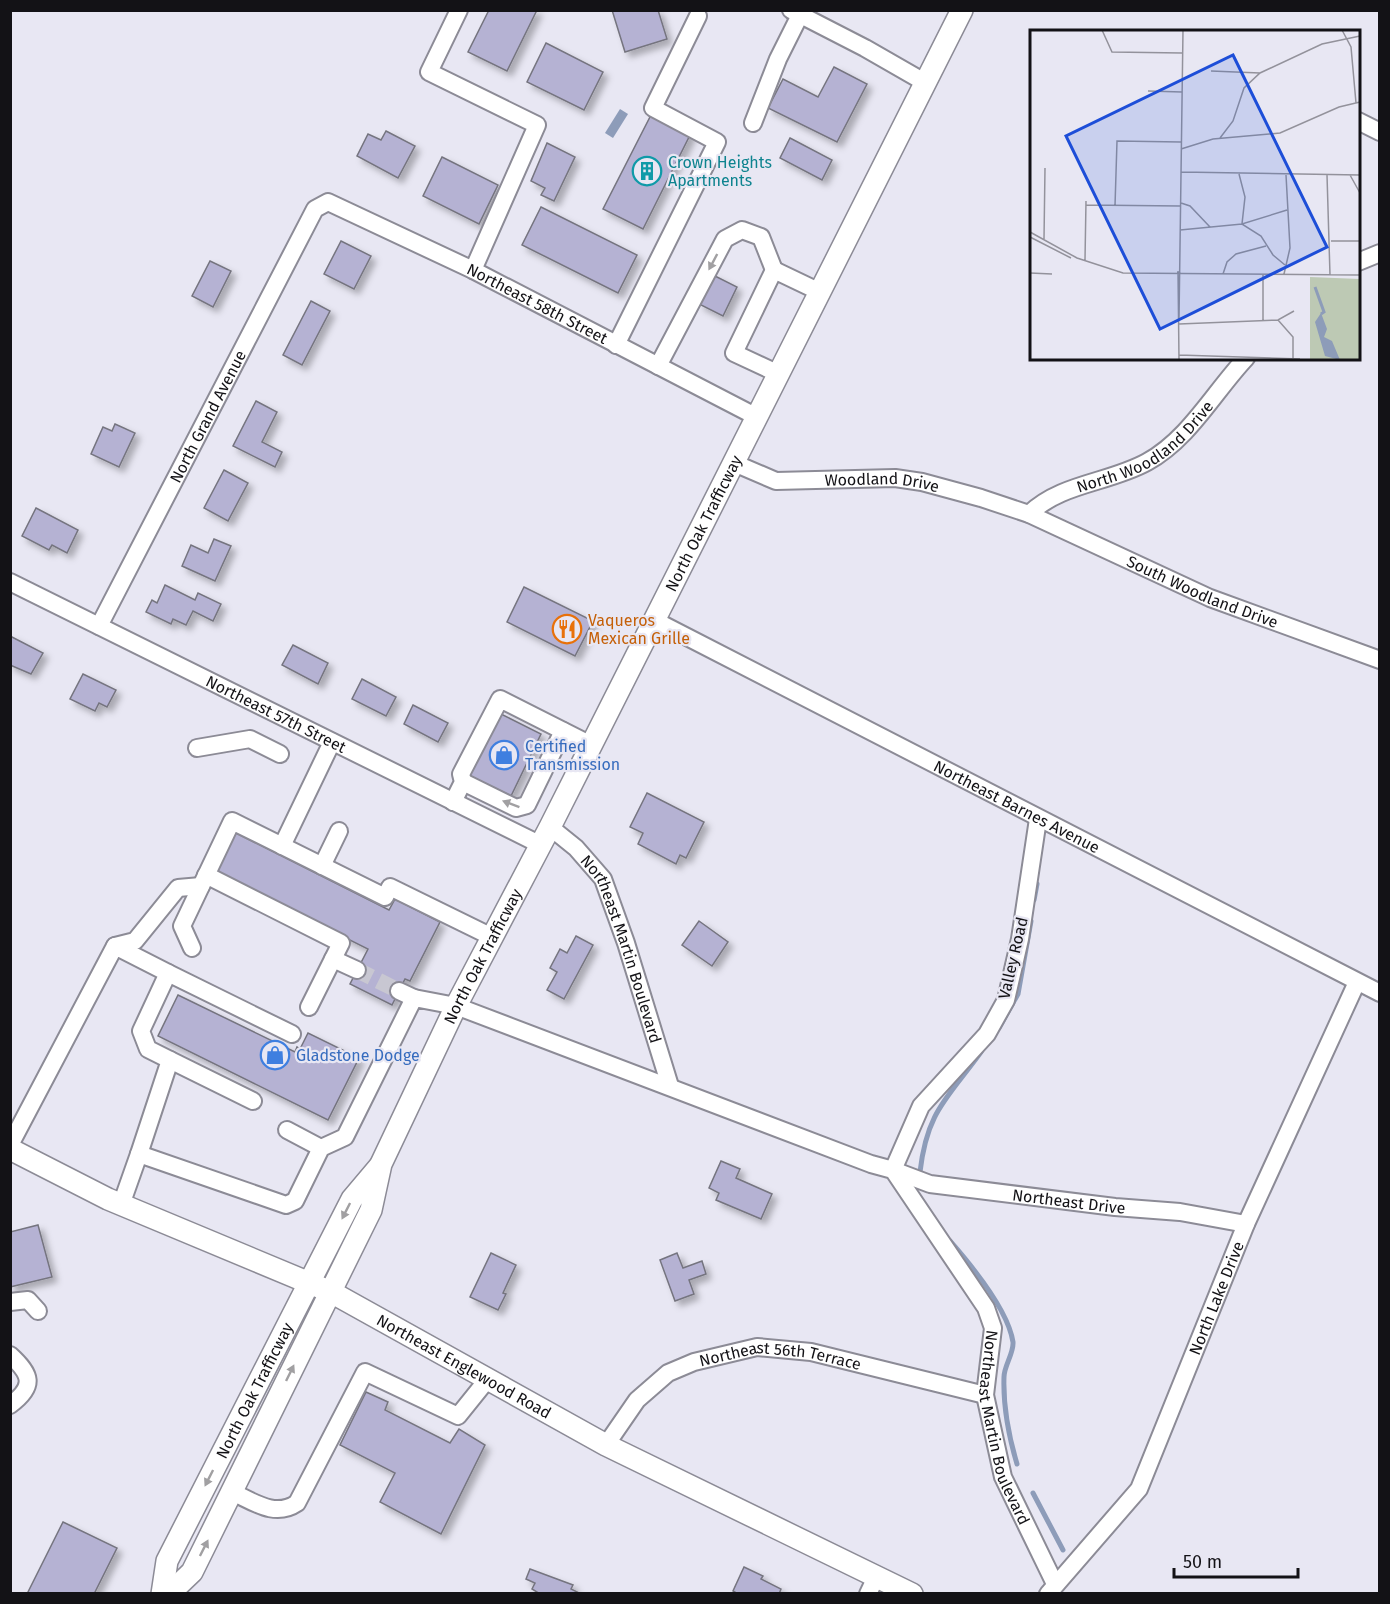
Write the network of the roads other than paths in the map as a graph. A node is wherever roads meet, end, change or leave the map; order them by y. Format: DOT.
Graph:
graph roads {
  1 [pos="459,10"];
  2 [pos="962,10"];
  3 [pos="796,13"];
  4 [pos="698,16"];
  5 [pos="926,83"];
  6 [pos="1360,122"];
  7 [pos="753,123"];
  8 [pos="1380,132"];
  9 [pos="315,209"];
  10 [pos="1380,253"];
  11 [pos="1360,262"];
  12 [pos="473,270"];
  13 [pos="774,270"];
  14 [pos="820,292"];
  15 [pos="616,345"];
  16 [pos="1244,360"];
  17 [pos="658,366"];
  18 [pos="779,374"];
  19 [pos="758,417"];
  20 [pos="734,463"];
  21 [pos="1029,514"];
  22 [pos="10,582"];
  23 [pos="654,620"];
  24 [pos="99,626"];
  25 [pos="1380,660"];
  26 [pos="563,731"];
  27 [pos="332,742"];
  28 [pos="591,745"];
  29 [pos="197,747"];
  30 [pos="280,754"];
  31 [pos="463,782"];
  32 [pos="453,802"];
  33 [pos="1038,819"];
  34 [pos="339,831"];
  35 [pos="545,836"];
  36 [pos="282,846"];
  37 [pos="322,866"];
  38 [pos="203,880"];
  39 [pos="492,937"];
  40 [pos="116,946"];
  41 [pos="192,948"];
  42 [pos="333,959"];
  43 [pos="357,970"];
  44 [pos="168,973"];
  45 [pos="1357,982"];
  46 [pos="1380,993"];
  47 [pos="456,1006"];
  48 [pos="309,1007"];
  49 [pos="292,1034"];
  50 [pos="170,1060"];
  51 [pos="670,1086"];
  52 [pos="253,1101"];
  53 [pos="287,1130"];
  54 [pos="10,1147"];
  55 [pos="321,1148"];
  56 [pos="139,1154"];
  57 [pos="381,1164"];
  58 [pos="893,1170"];
  59 [pos="121,1205"];
  60 [pos="1246,1224"];
  61 [pos="309,1282"];
  62 [pos="331,1292"];
  63 [pos="10,1302"];
  64 [pos="38,1311"];
  65 [pos="10,1354"];
  66 [pos="486,1380"];
  67 [pos="985,1395"];
  68 [pos="10,1405"];
  69 [pos="606,1444"];
  70 [pos="232,1492"];
  71 [pos="872,1585"];
  72 [pos="1051,1589"];
  73 [pos="162,1593"];
  74 [pos="169,1593"];
  75 [pos="912,1593"];
  1 -- 12 [label="street"];
  2 -- 5 [label="main road, North Oak Trafficway"];
  3 -- 5 [label="street"];
  3 -- 7 [label="street"];
  4 -- 15 [label="street"];
  5 -- 14 [label="main road, North Oak Trafficway"];
  6 -- 8 [label="street"];
  9 -- 12 [label="street, Northeast 58th Street"];
  9 -- 24 [label="street, North Grand Avenue"];
  10 -- 11 [label="street"];
  12 -- 15 [label="street, Northeast 58th Street"];
  13 -- 14 [label="street"];
  13 -- 17 [label="street, one-way"];
  13 -- 18 [label="street"];
  14 -- 18 [label="main road, North Oak Trafficway"];
  15 -- 17 [label="street, Northeast 58th Street"];
  16 -- 21 [label="street, North Woodland Drive"];
  17 -- 19 [label="street, Northeast 58th Street"];
  18 -- 19 [label="main road, North Oak Trafficway"];
  19 -- 20 [label="main road, North Oak Trafficway"];
  20 -- 21 [label="street, Woodland Drive"];
  20 -- 23 [label="main road, North Oak Trafficway"];
  21 -- 25 [label="street, South Woodland Drive"];
  22 -- 24 [label="street, Northeast 57th Street"];
  23 -- 28 [label="main road, North Oak Trafficway"];
  23 -- 33 [label="street, Northeast Barnes Avenue"];
  24 -- 27 [label="street, Northeast 57th Street"];
  26 -- 28 [label="street"];
  26 -- 31 [label="street, one-way"];
  26 -- 31 [label="street"];
  27 -- 32 [label="street, Northeast 57th Street"];
  27 -- 36 [label="street"];
  28 -- 35 [label="main road, North Oak Trafficway"];
  29 -- 30 [label="street"];
  31 -- 32 [label="street"];
  32 -- 35 [label="street, Northeast 57th Street"];
  33 -- 45 [label="street, Northeast Barnes Avenue"];
  33 -- 58 [label="street, Valley Road"];
  34 -- 37 [label="street"];
  35 -- 39 [label="main road, North Oak Trafficway"];
  35 -- 51 [label="street, Northeast Martin Boulevard"];
  36 -- 37 [label="street"];
  36 -- 38 [label="street"];
  37 -- 39 [label="street"];
  38 -- 40 [label="street"];
  38 -- 41 [label="street"];
  38 -- 42 [label="street"];
  39 -- 47 [label="main road, North Oak Trafficway"];
  40 -- 44 [label="street"];
  40 -- 54 [label="street"];
  42 -- 43 [label="street"];
  42 -- 48 [label="street"];
  44 -- 49 [label="street"];
  44 -- 50 [label="street"];
  45 -- 46 [label="street, Northeast Barnes Avenue"];
  45 -- 60 [label="street, North Lake Drive"];
  47 -- 51 [label="street"];
  47 -- 55 [label="street"];
  47 -- 57 [label="main road, North Oak Trafficway"];
  50 -- 52 [label="street"];
  50 -- 56 [label="street"];
  51 -- 58 [label="street"];
  53 -- 55 [label="street"];
  54 -- 59 [label="main road, Northeast Englewood Road"];
  55 -- 56 [label="street"];
  56 -- 59 [label="street"];
  57 -- 61 [label="main road, North Oak Trafficway, one-way"];
  57 -- 62 [label="main road, North Oak Trafficway"];
  58 -- 60 [label="street, Northeast Drive"];
  58 -- 67 [label="street, Northeast Martin Boulevard"];
  59 -- 61 [label="main road, Northeast Englewood Road"];
  60 -- 72 [label="street, North Lake Drive"];
  61 -- 62 [label="main road, Northeast Englewood Road"];
  61 -- 73 [label="main road, North Oak Trafficway, one-way"];
  62 -- 66 [label="main road, Northeast Englewood Road"];
  70 -- 62 [label="main road, North Oak Trafficway, one-way"];
  63 -- 64 [label="street"];
  65 -- 68 [label="street"];
  66 -- 69 [label="main road, Northeast Englewood Road"];
  66 -- 70 [label="street"];
  67 -- 69 [label="street, Northeast 56th Terrace"];
  67 -- 72 [label="street, Northeast Martin Boulevard"];
  69 -- 71 [label="main road, Northeast Englewood Road"];
  74 -- 70 [label="main road, North Oak Trafficway, one-way"];
  71 -- 75 [label="main road, Northeast Englewood Road"];
}
